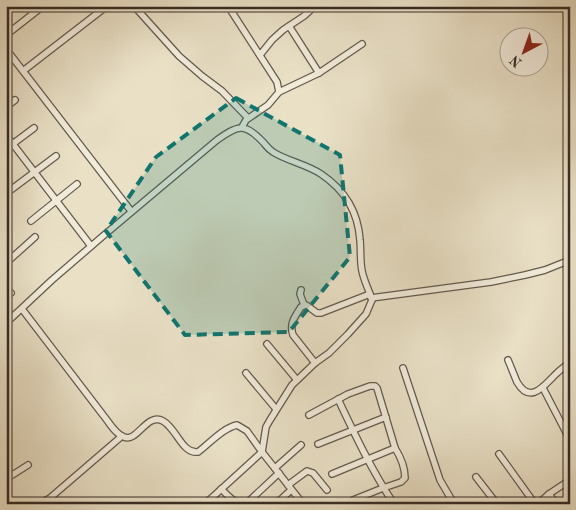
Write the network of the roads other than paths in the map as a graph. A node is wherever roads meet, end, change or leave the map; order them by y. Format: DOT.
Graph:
graph roads {
  1 [pos="43,6"];
  2 [pos="107,6"];
  3 [pos="134,6"];
  4 [pos="228,6"];
  5 [pos="315,6"];
  6 [pos="289,26"];
  7 [pos="6,35"];
  8 [pos="362,44"];
  9 [pos="6,48"];
  10 [pos="260,55"];
  11 [pos="23,71"];
  12 [pos="319,73"];
  13 [pos="279,92"];
  14 [pos="15,100"];
  15 [pos="6,107"];
  16 [pos="248,118"];
  17 [pos="242,127"];
  18 [pos="34,128"];
  19 [pos="6,135"];
  20 [pos="13,144"];
  21 [pos="6,149"];
  22 [pos="56,156"];
  23 [pos="35,172"];
  24 [pos="77,184"];
  25 [pos="8,192"];
  26 [pos="56,200"];
  27 [pos="131,211"];
  28 [pos="31,221"];
  29 [pos="34,237"];
  30 [pos="91,246"];
  31 [pos="570,260"];
  32 [pos="6,263"];
  33 [pos="301,290"];
  34 [pos="371,296"];
  35 [pos="304,305"];
  36 [pos="22,309"];
  37 [pos="6,323"];
  38 [pos="267,344"];
  39 [pos="508,360"];
  40 [pos="570,362"];
  41 [pos="315,363"];
  42 [pos="403,368"];
  43 [pos="246,373"];
  44 [pos="297,380"];
  45 [pos="543,388"];
  46 [pos="338,399"];
  47 [pos="276,409"];
  48 [pos="309,414"];
  49 [pos="386,417"];
  50 [pos="352,430"];
  51 [pos="122,436"];
  52 [pos="570,440"];
  53 [pos="318,444"];
  54 [pos="301,445"];
  55 [pos="395,448"];
  56 [pos="262,452"];
  57 [pos="500,454"];
  58 [pos="367,460"];
  59 [pos="28,465"];
  60 [pos="277,470"];
  61 [pos="332,474"];
  62 [pos="476,477"];
  63 [pos="6,479"];
  64 [pos="570,480"];
  65 [pos="290,488"];
  66 [pos="383,488"];
  67 [pos="221,489"];
  68 [pos="327,490"];
  69 [pos="549,494"];
  70 [pos="354,500"];
  71 [pos="40,504"];
  72 [pos="205,504"];
  73 [pos="276,504"];
  74 [pos="303,504"];
  75 [pos="394,504"];
  76 [pos="454,504"];
  77 [pos="497,504"];
  78 [pos="536,504"];
  79 [pos="556,504"];
  1 -- 7 [label="street"];
  2 -- 11 [label="street"];
  3 -- 16 [label="street"];
  4 -- 10 [label="street"];
  5 -- 6 [label="street"];
  6 -- 10 [label="street"];
  6 -- 12 [label="street"];
  8 -- 12 [label="street"];
  9 -- 11 [label="street"];
  10 -- 13 [label="street"];
  11 -- 27 [label="street"];
  12 -- 13 [label="street"];
  13 -- 16 [label="street"];
  14 -- 15 [label="street"];
  16 -- 17 [label="street"];
  17 -- 27 [label="street"];
  17 -- 34 [label="street"];
  18 -- 20 [label="street"];
  19 -- 20 [label="street"];
  20 -- 21 [label="street"];
  20 -- 23 [label="street"];
  22 -- 23 [label="street"];
  23 -- 25 [label="street"];
  23 -- 26 [label="street"];
  24 -- 26 [label="street"];
  26 -- 28 [label="street"];
  26 -- 30 [label="street"];
  27 -- 30 [label="street"];
  29 -- 32 [label="street"];
  30 -- 36 [label="street"];
  31 -- 34 [label="street"];
  33 -- 35 [label="street"];
  34 -- 35 [label="street"];
  34 -- 41 [label="street"];
  35 -- 41 [label="street"];
  36 -- 37 [label="street"];
  36 -- 51 [label="street"];
  38 -- 44 [label="street"];
  39 -- 45 [label="street"];
  40 -- 45 [label="street"];
  41 -- 44 [label="street"];
  42 -- 76 [label="street"];
  43 -- 47 [label="street"];
  44 -- 47 [label="street"];
  45 -- 52 [label="street"];
  46 -- 48 [label="street"];
  46 -- 49 [label="street"];
  46 -- 50 [label="street"];
  47 -- 56 [label="street"];
  49 -- 50 [label="street"];
  49 -- 55 [label="street"];
  50 -- 53 [label="street"];
  50 -- 58 [label="street"];
  51 -- 56 [label="street"];
  51 -- 71 [label="street"];
  54 -- 60 [label="street"];
  55 -- 58 [label="street"];
  55 -- 66 [label="street"];
  56 -- 60 [label="street"];
  56 -- 67 [label="street"];
  57 -- 78 [label="street"];
  58 -- 61 [label="street"];
  58 -- 66 [label="street"];
  59 -- 63 [label="street"];
  60 -- 65 [label="street"];
  60 -- 67 [label="street"];
  62 -- 77 [label="street"];
  64 -- 69 [label="street"];
  65 -- 68 [label="street"];
  65 -- 73 [label="street"];
  65 -- 74 [label="street"];
  66 -- 70 [label="street"];
  66 -- 75 [label="street"];
  67 -- 72 [label="street"];
  69 -- 78 [label="street"];
  69 -- 79 [label="street"];
}
